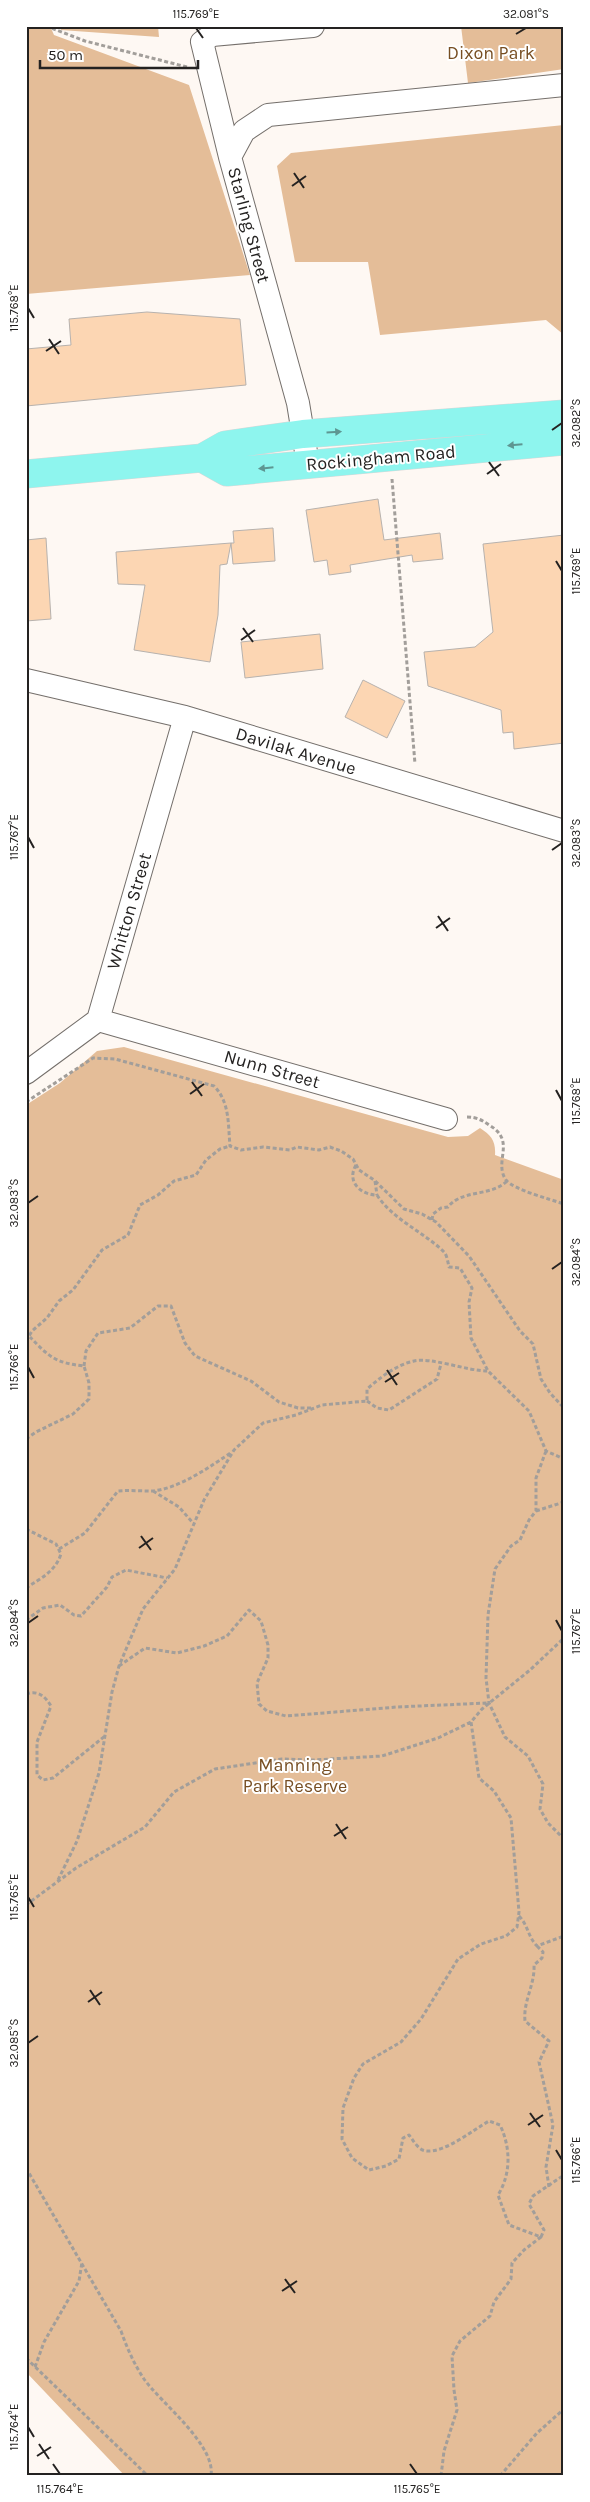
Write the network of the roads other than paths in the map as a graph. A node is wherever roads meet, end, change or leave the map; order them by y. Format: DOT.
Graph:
graph roads {
  1 [pos="312,26"];
  2 [pos="564,85"];
  3 [pos="230,157"];
  4 [pos="564,414"];
  5 [pos="303,434"];
  6 [pos="564,441"];
  7 [pos="202,458"];
  8 [pos="308,464"];
  9 [pos="26,474"];
  10 [pos="26,680"];
  11 [pos="185,717"];
  12 [pos="564,831"];
  13 [pos="98,1020"];
  14 [pos="26,1073"];
  15 [pos="446,1119"];
  1 -- 3 [label="street"];
  2 -- 3 [label="street, Starling Street"];
  3 -- 5 [label="street, Starling Street"];
  5 -- 4 [label="main road, Rockingham Road, one-way"];
  5 -- 7 [label="main road, Rockingham Road"];
  5 -- 8 [label="street, Starling Street"];
  6 -- 8 [label="main road, Rockingham Road, one-way"];
  8 -- 7 [label="main road, Rockingham Road, one-way"];
  7 -- 9 [label="main road, Rockingham Road"];
  10 -- 11 [label="street, Davilak Avenue"];
  11 -- 12 [label="street, Davilak Avenue"];
  11 -- 13 [label="street, Whitton Street"];
  13 -- 14 [label="street"];
  13 -- 15 [label="street, Nunn Street"];
}
